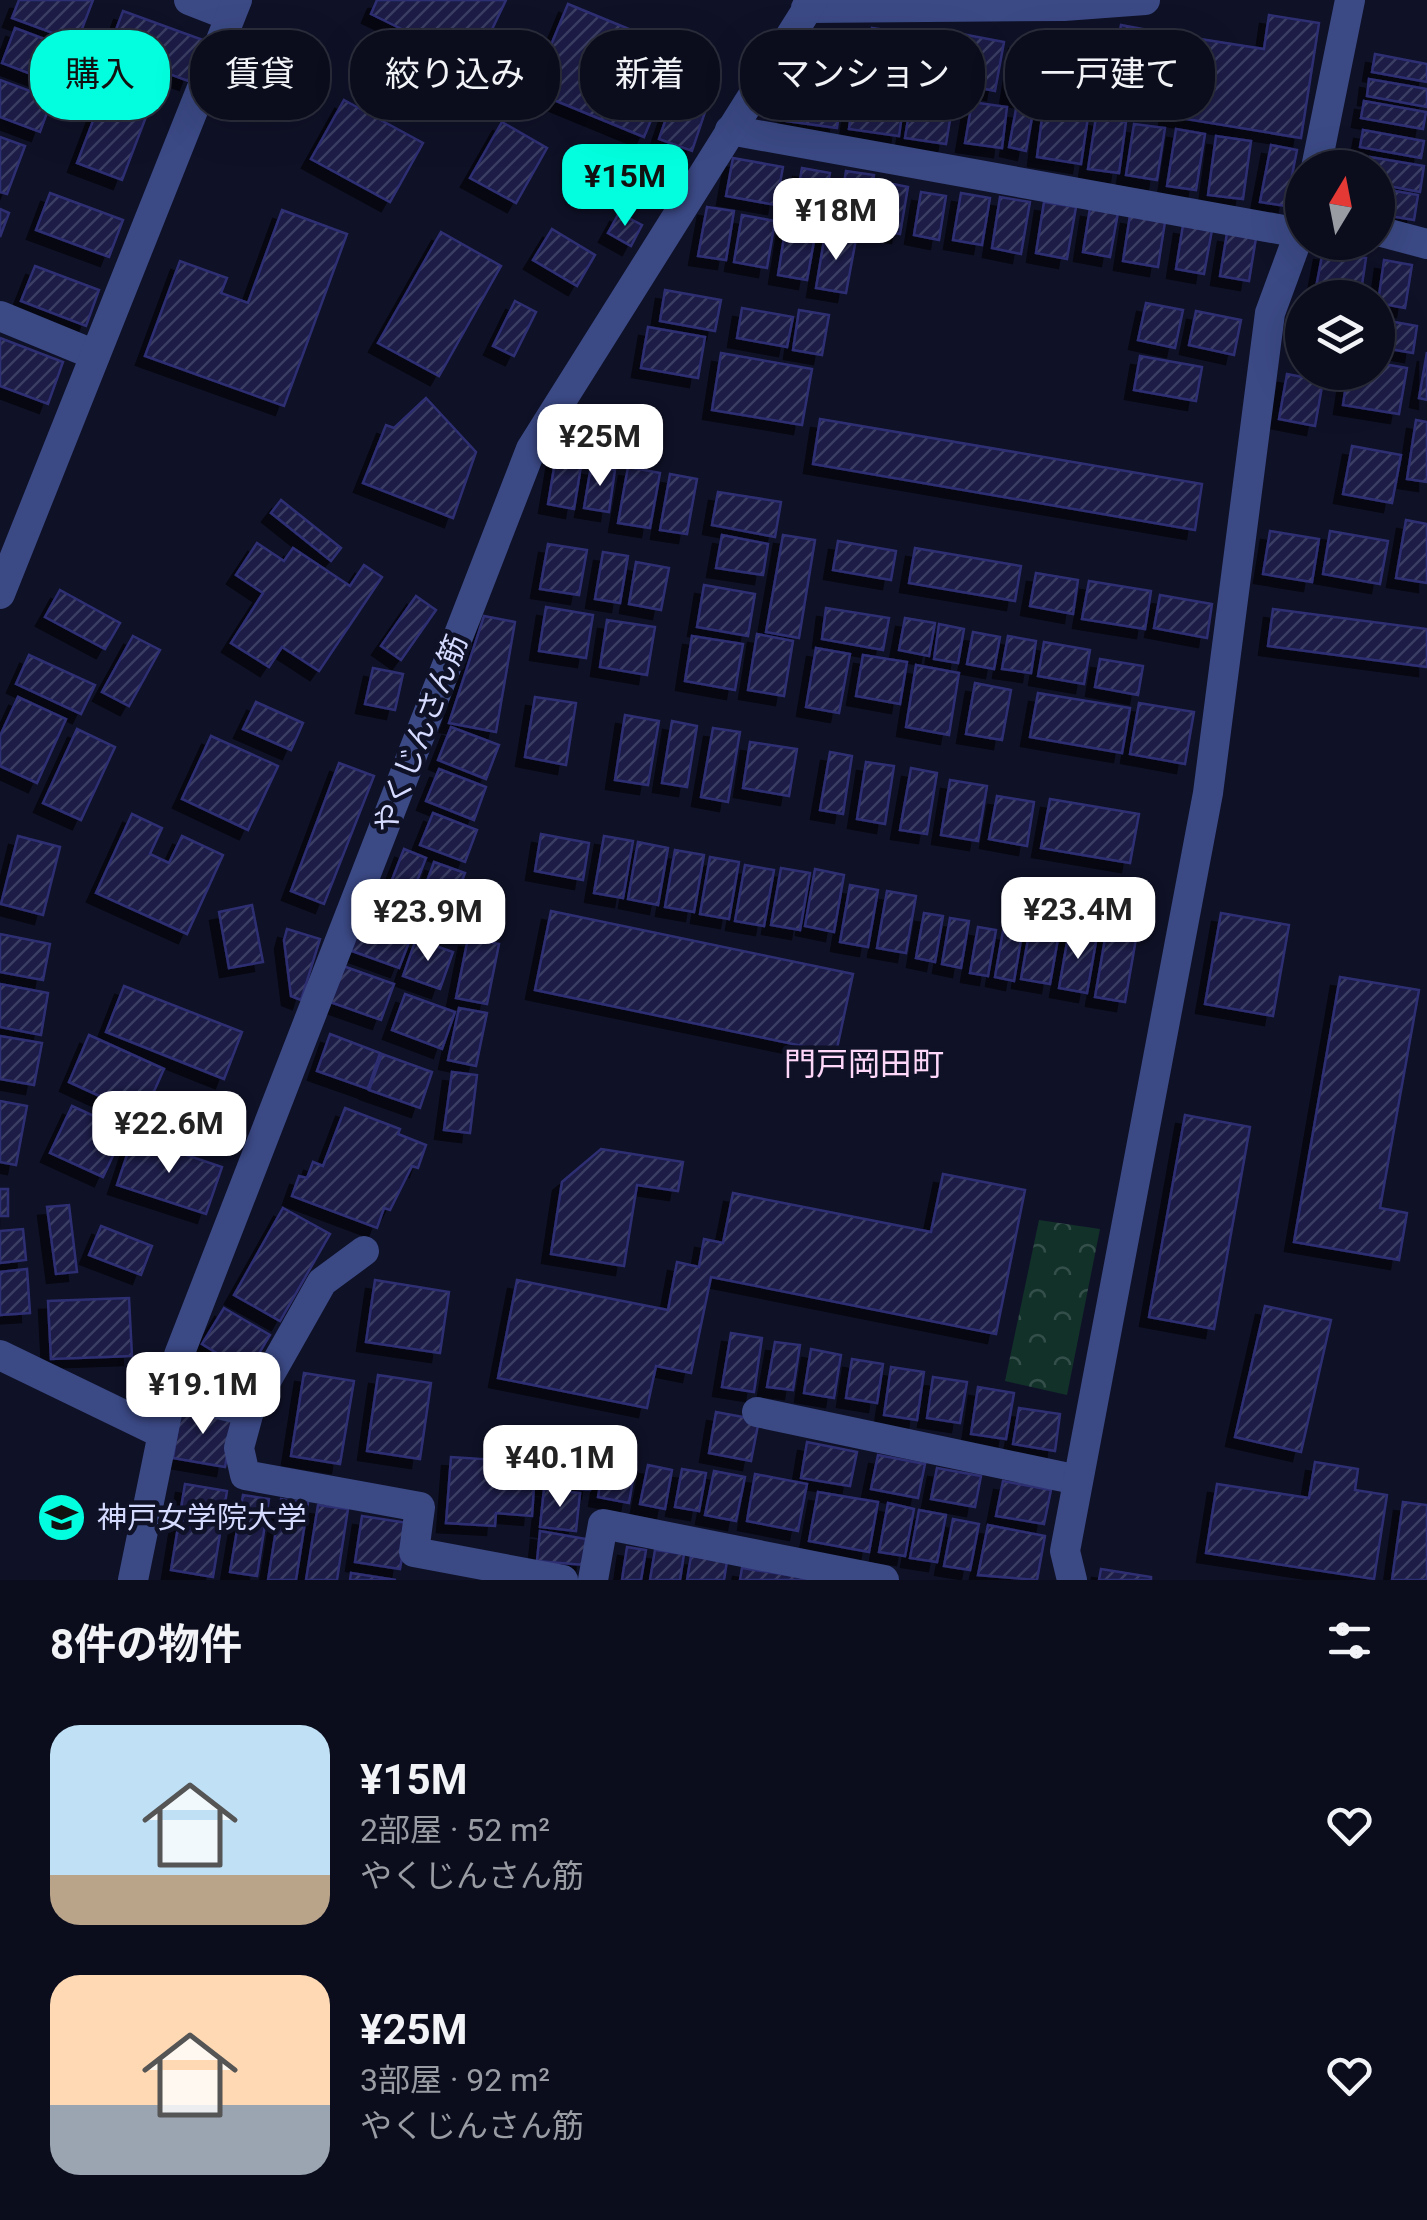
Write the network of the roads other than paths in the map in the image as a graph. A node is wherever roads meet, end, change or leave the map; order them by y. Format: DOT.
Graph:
graph roads {
  1 [pos="189,0"];
  2 [pos="1145,0"];
  3 [pos="1350,0"];
  4 [pos="809,4"];
  5 [pos="234,8"];
  6 [pos="730,130"];
  7 [pos="1320,150"];
  8 [pos="1285,227"];
  9 [pos="1395,236"];
  10 [pos="1427,244"];
  11 [pos="1290,260"];
  12 [pos="0,316"];
  13 [pos="95,354"];
  14 [pos="0,594"];
  15 [pos="364,1251"];
  16 [pos="0,1355"];
  17 [pos="169,1392"];
  18 [pos="249,1411"];
  19 [pos="756,1412"];
  20 [pos="160,1432"];
  21 [pos="1078,1480"];
  22 [pos="133,1580"];
  23 [pos="563,1580"];
  24 [pos="593,1580"];
  25 [pos="884,1580"];
  26 [pos="1072,1580"];
  1 -- 5 [label="street"];
  2 -- 4 [label="street"];
  3 -- 7 [label="street"];
  4 -- 6 [label="street, やくじんさん筋"];
  5 -- 13 [label="street"];
  6 -- 8 [label="street"];
  6 -- 17 [label="street, やくじんさん筋"];
  9 -- 10 [label="street"];
  11 -- 21 [label="street"];
  12 -- 13 [label="street"];
  13 -- 14 [label="street"];
  15 -- 18 [label="street"];
  16 -- 20 [label="street"];
  17 -- 18 [label="street"];
  17 -- 20 [label="street, やくじんさん筋"];
  18 -- 23 [label="street"];
  19 -- 21 [label="street"];
  20 -- 22 [label="street, やくじんさん筋"];
  21 -- 26 [label="street"];
  24 -- 25 [label="street"];
}
